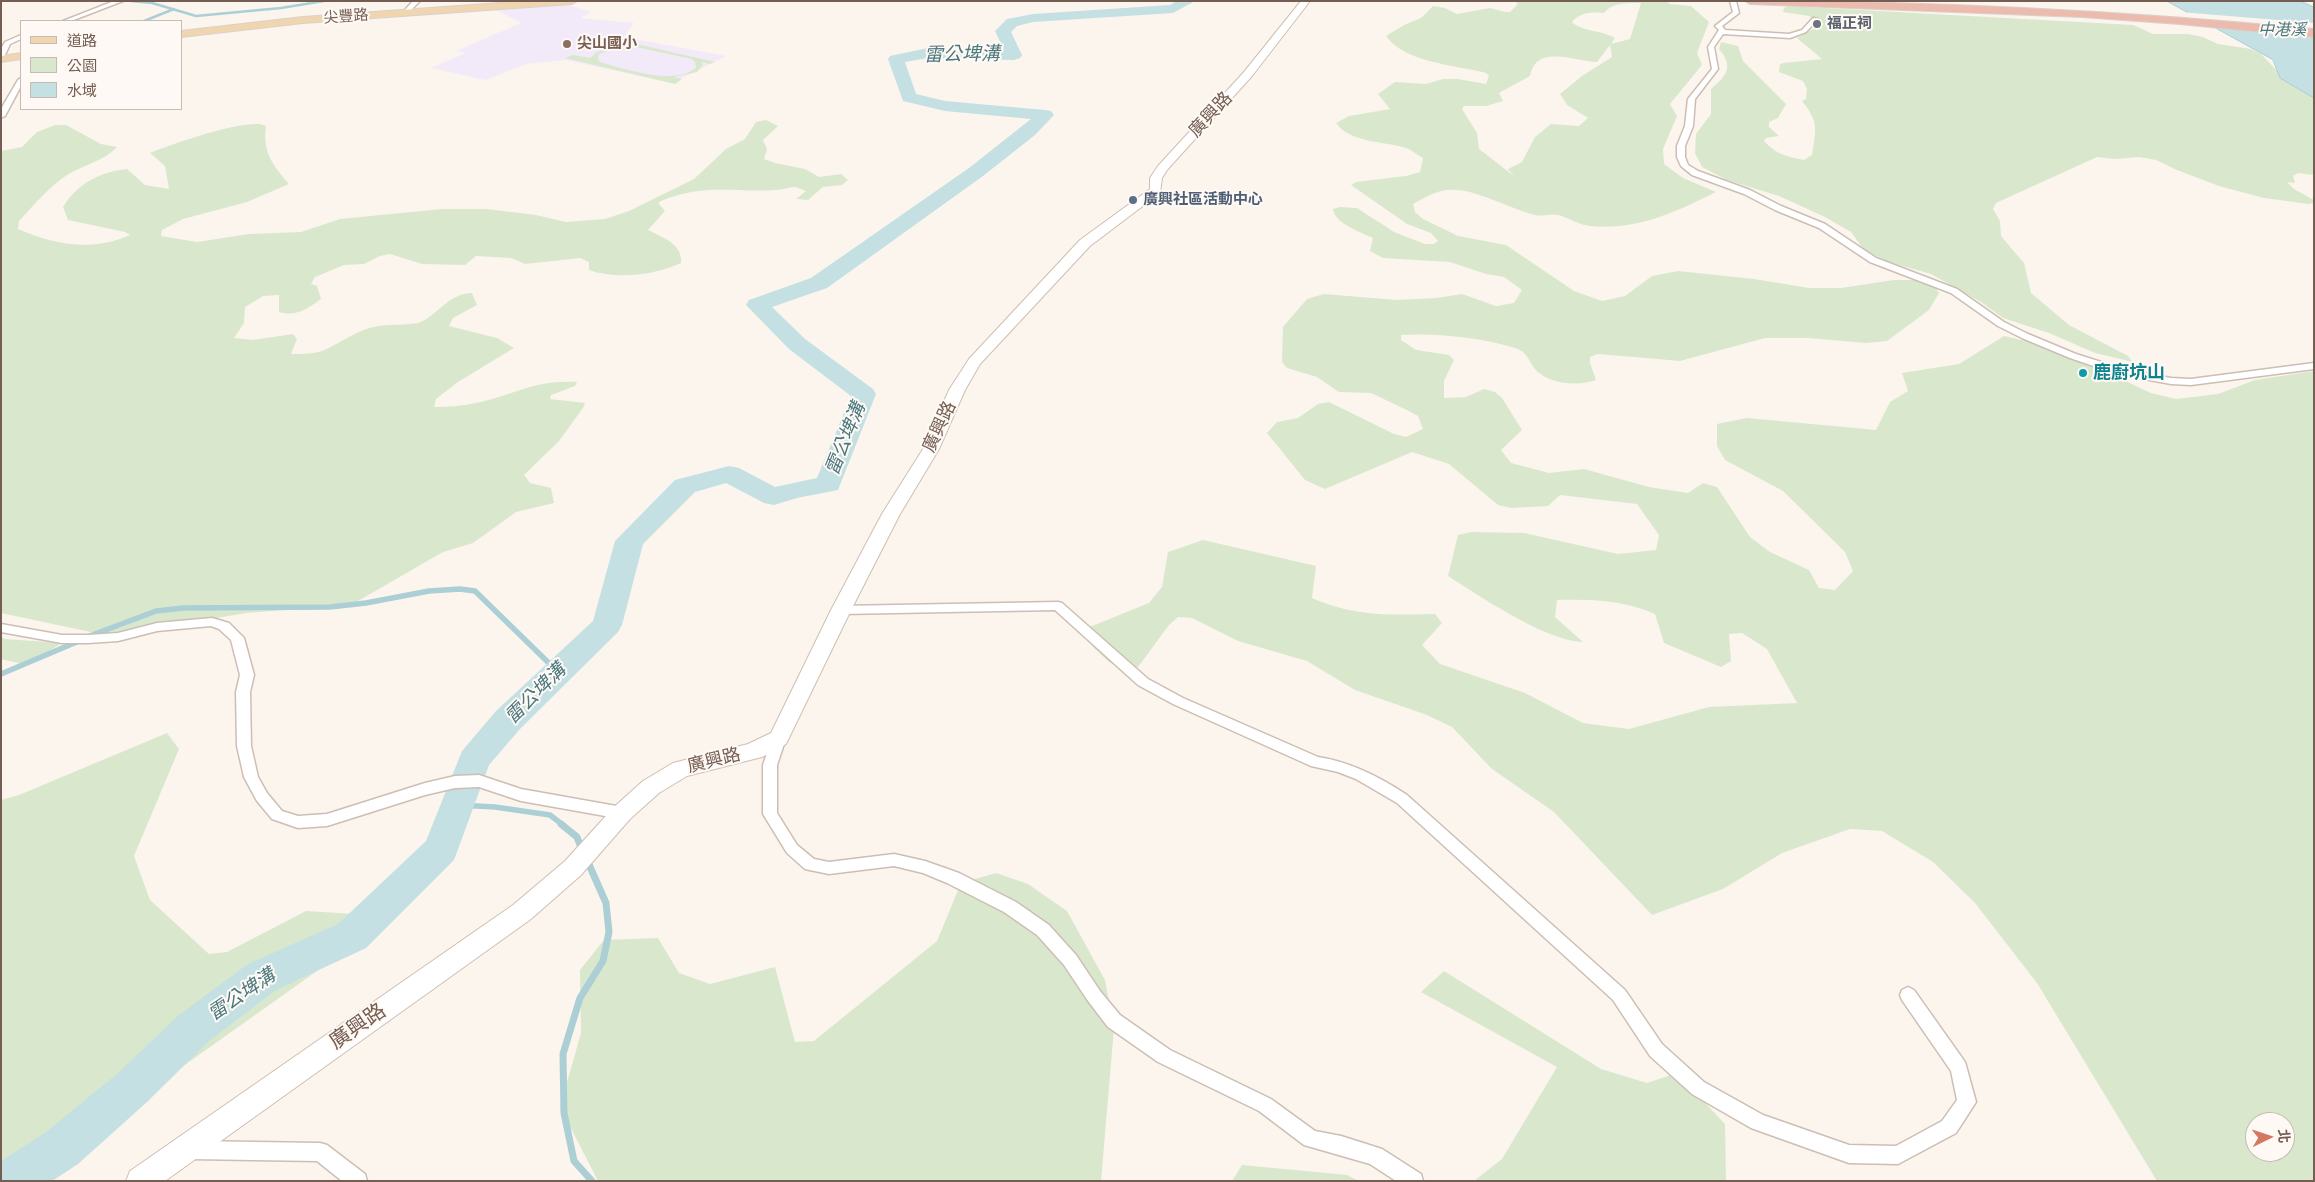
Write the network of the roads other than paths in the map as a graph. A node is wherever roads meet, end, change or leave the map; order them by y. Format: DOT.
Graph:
graph roads {
  1 [pos="120,1"];
  2 [pos="417,1"];
  3 [pos="572,1"];
  4 [pos="1306,1"];
  5 [pos="1750,1"];
  6 [pos="1879,1"];
  7 [pos="1734,5"];
  8 [pos="2081,11"];
  9 [pos="405,13"];
  10 [pos="1815,19"];
  11 [pos="69,20"];
  12 [pos="2314,26"];
  13 [pos="1720,32"];
  14 [pos="2314,33"];
  15 [pos="182,34"];
  16 [pos="20,38"];
  17 [pos="20,56"];
  18 [pos="1,58"];
  19 [pos="20,82"];
  20 [pos="4,107"];
  21 [pos="1,116"];
  22 [pos="2314,366"];
  23 [pos="841,610"];
  24 [pos="1,628"];
  25 [pos="778,738"];
  26 [pos="622,812"];
  27 [pos="1908,995"];
  28 [pos="184,1150"];
  29 [pos="140,1181"];
  30 [pos="358,1181"];
  31 [pos="1414,1181"];
  1 -- 11 [label="street"];
  2 -- 9 [label="street"];
  3 -- 9 [label="main road, 尖豐路"];
  4 -- 23 [label="street, 廣興路"];
  5 -- 8 [label="highway"];
  6 -- 8 [label="highway"];
  7 -- 13 [label="street"];
  8 -- 12 [label="highway"];
  8 -- 14 [label="highway"];
  9 -- 15 [label="main road, 尖豐路"];
  10 -- 13 [label="street"];
  13 -- 22 [label="street"];
  16 -- 18 [label="street"];
  17 -- 18 [label="main road"];
  19 -- 20 [label="street"];
  20 -- 21 [label="street"];
  23 -- 25 [label="street, 廣興路"];
  23 -- 27 [label="street"];
  24 -- 26 [label="street"];
  25 -- 26 [label="street, 廣興路"];
  25 -- 31 [label="street"];
  26 -- 28 [label="street, 廣興路"];
  28 -- 29 [label="street, 廣興路"];
  28 -- 30 [label="street"];
}
